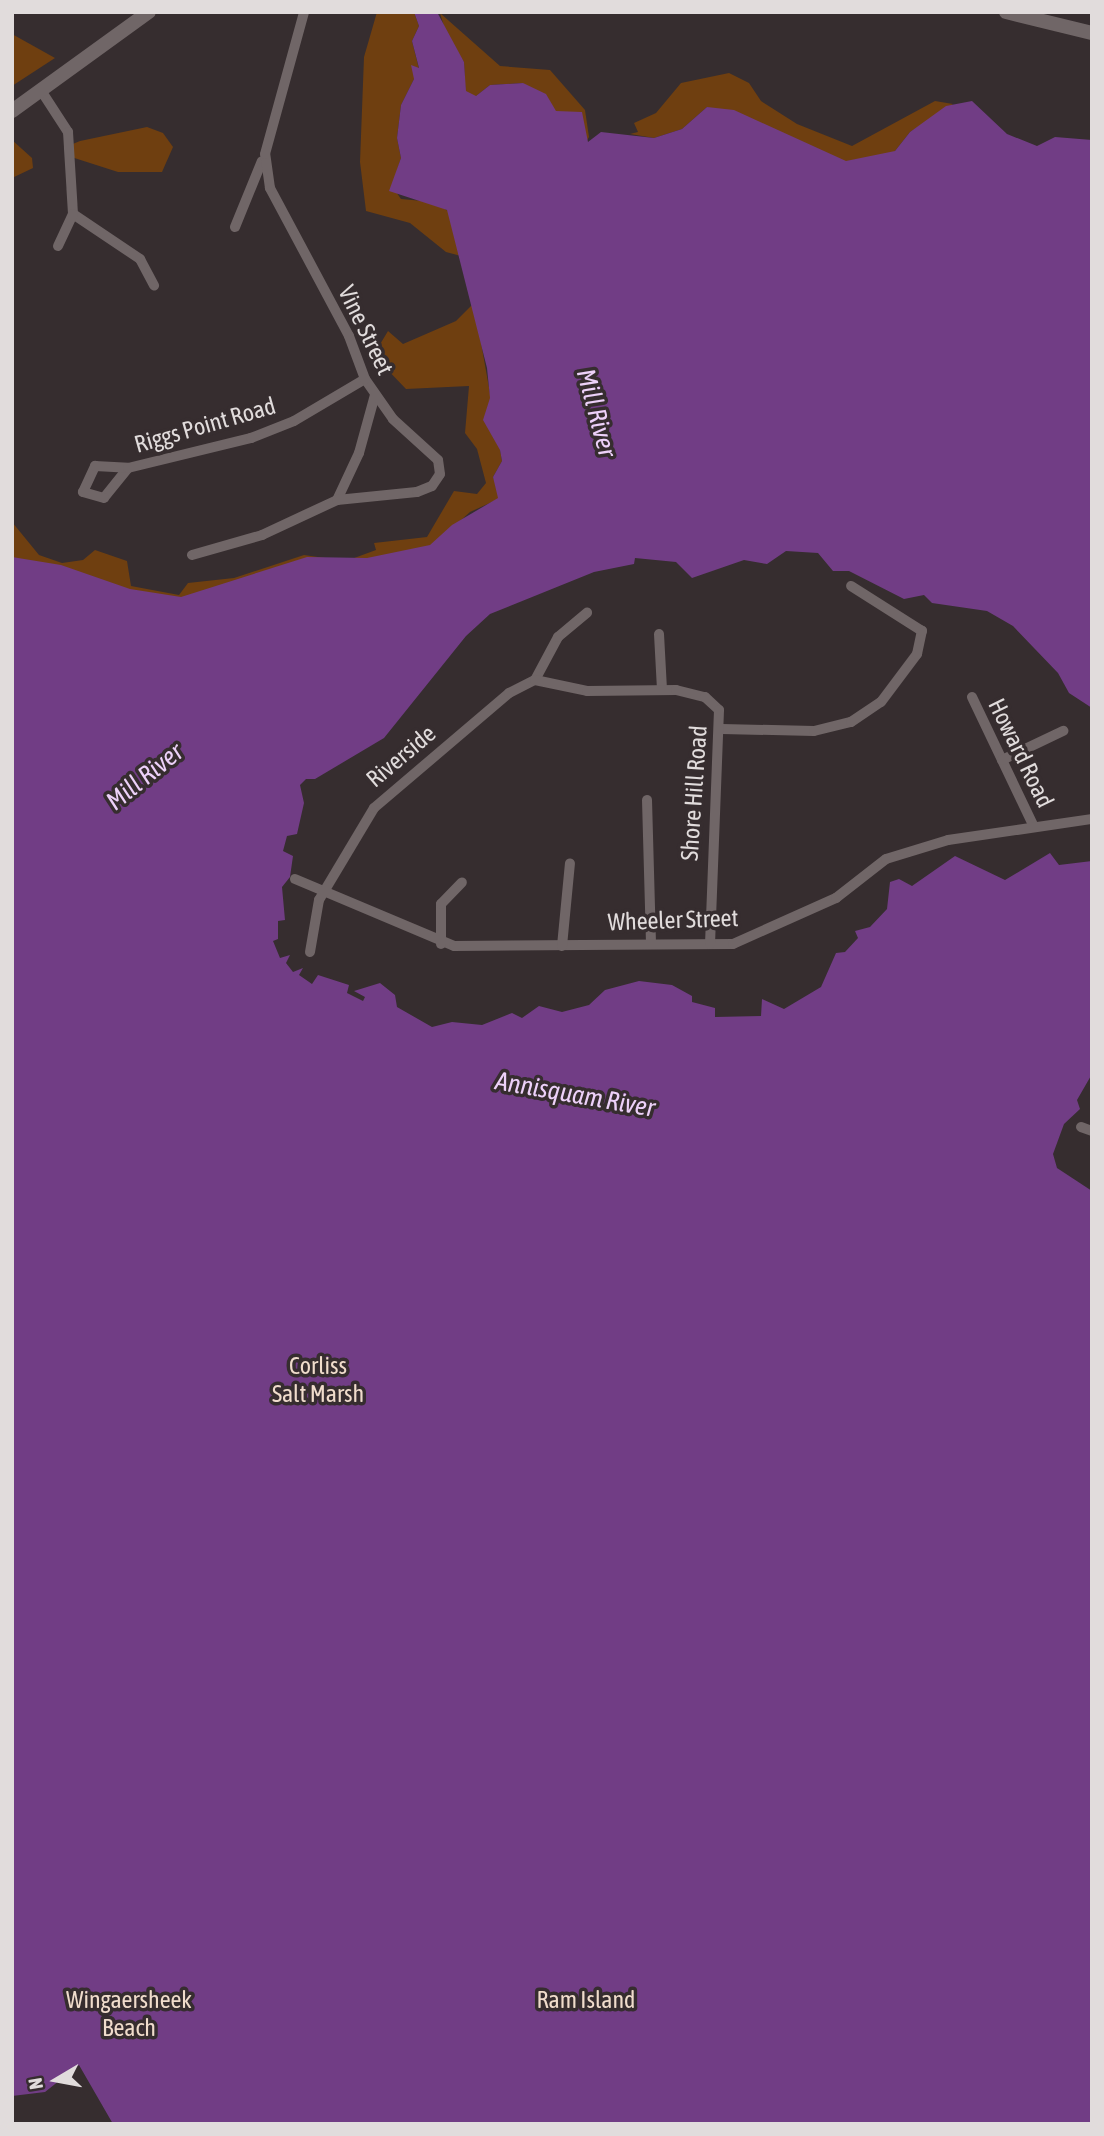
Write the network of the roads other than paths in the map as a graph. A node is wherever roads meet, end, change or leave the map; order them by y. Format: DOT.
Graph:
graph roads {
  1 [pos="149,12"];
  2 [pos="304,12"];
  3 [pos="1006,12"];
  4 [pos="1092,33"];
  5 [pos="43,92"];
  6 [pos="12,111"];
  7 [pos="264,154"];
  8 [pos="73,214"];
  9 [pos="235,227"];
  10 [pos="58,246"];
  11 [pos="155,285"];
  12 [pos="365,379"];
  13 [pos="375,395"];
  14 [pos="128,468"];
  15 [pos="337,500"];
  16 [pos="192,555"];
  17 [pos="852,586"];
  18 [pos="587,613"];
  19 [pos="659,634"];
  20 [pos="535,680"];
  21 [pos="662,689"];
  22 [pos="972,697"];
  23 [pos="722,729"];
  24 [pos="1063,731"];
  25 [pos="1002,760"];
  26 [pos="647,800"];
  27 [pos="1092,820"];
  28 [pos="1034,827"];
  29 [pos="570,863"];
  30 [pos="295,880"];
  31 [pos="462,882"];
  32 [pos="324,892"];
  33 [pos="651,943"];
  34 [pos="441,944"];
  35 [pos="710,944"];
  36 [pos="562,946"];
  37 [pos="310,952"];
  1 -- 5 [label="main road"];
  2 -- 7 [label="street, Vine Street"];
  3 -- 4 [label="main road"];
  5 -- 6 [label="main road"];
  5 -- 8 [label="street"];
  7 -- 9 [label="street, Vine Street"];
  7 -- 12 [label="street, Vine Street"];
  8 -- 10 [label="street"];
  8 -- 11 [label="street"];
  12 -- 13 [label="street, Vine Street"];
  12 -- 14 [label="street, Riggs Point Road"];
  13 -- 15 [label="street, Vine Street"];
  13 -- 15 [label="street"];
  14 -- 14 [label="street, Riggs Point Road"];
  15 -- 16 [label="street"];
  17 -- 23 [label="street"];
  18 -- 20 [label="street"];
  19 -- 21 [label="street"];
  20 -- 21 [label="street, Shore Hill Road"];
  20 -- 32 [label="street, Riverside"];
  21 -- 23 [label="street, Shore Hill Road"];
  22 -- 25 [label="street, Howard Road"];
  23 -- 35 [label="street, Shore Hill Road"];
  24 -- 25 [label="street"];
  25 -- 28 [label="street, Howard Road"];
  26 -- 33 [label="street"];
  27 -- 28 [label="street, Wheeler Street"];
  28 -- 35 [label="street, Wheeler Street"];
  29 -- 36 [label="street"];
  30 -- 32 [label="street, Wheeler Street"];
  31 -- 34 [label="street"];
  32 -- 34 [label="street, Wheeler Street"];
  32 -- 37 [label="street"];
  33 -- 35 [label="street, Wheeler Street"];
  33 -- 36 [label="street, Wheeler Street"];
  34 -- 36 [label="street, Wheeler Street"];
}
